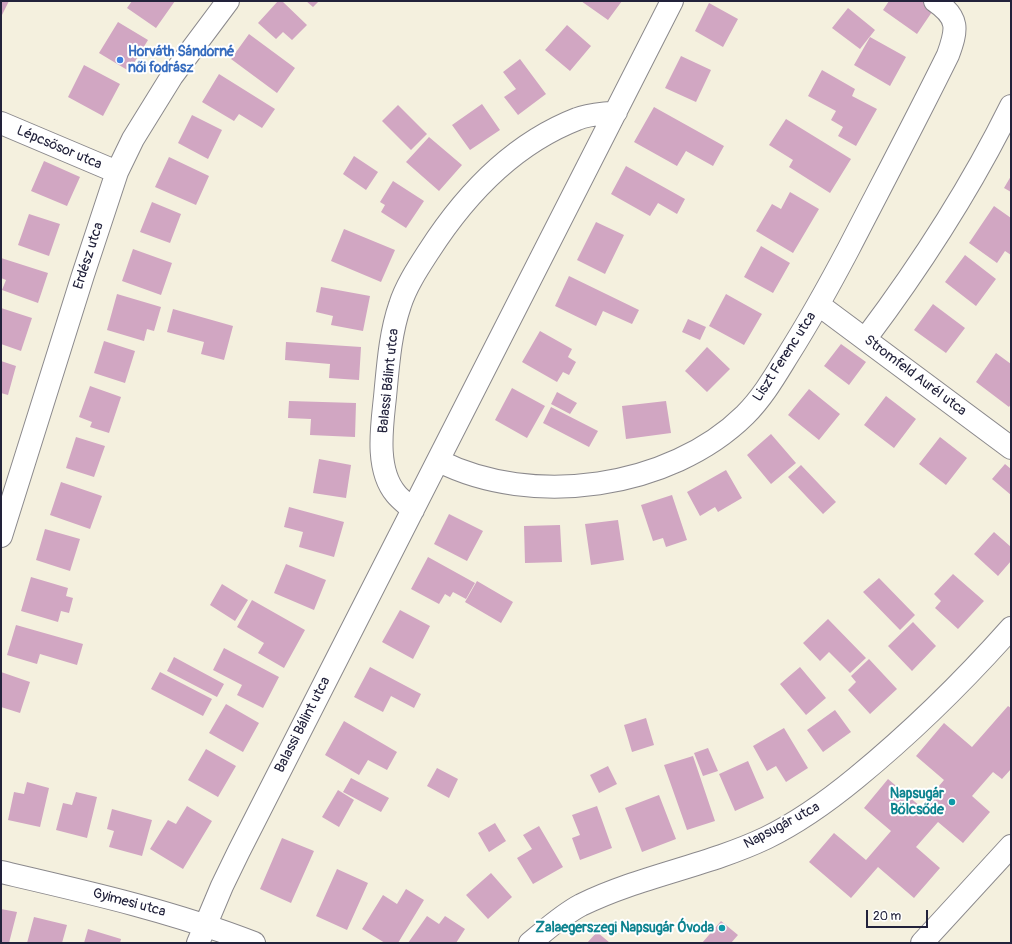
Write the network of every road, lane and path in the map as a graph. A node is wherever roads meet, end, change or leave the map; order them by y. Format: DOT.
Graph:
graph roads {
  1 [pos="228,1"];
  2 [pos="672,1"];
  3 [pos="935,1"];
  4 [pos="1011,106"];
  5 [pos="616,112"];
  6 [pos="1,123"];
  7 [pos="117,172"];
  8 [pos="819,305"];
  9 [pos="866,338"];
  10 [pos="1011,448"];
  11 [pos="439,461"];
  12 [pos="414,510"];
  13 [pos="1,536"];
  14 [pos="1011,628"];
  15 [pos="1011,846"];
  16 [pos="1,872"];
  17 [pos="203,934"];
  18 [pos="254,943"];
  19 [pos="530,943"];
  20 [pos="922,943"];
  1 -- 7 [label="street, Erdész utca"];
  2 -- 5 [label="street, Balassi Bálint utca"];
  3 -- 8 [label="street, Liszt Ferenc utca"];
  4 -- 9 [label="street"];
  5 -- 11 [label="street, Balassi Bálint utca"];
  5 -- 12 [label="street, Balassi Bálint utca"];
  6 -- 7 [label="street, Lépcsősor utca"];
  7 -- 13 [label="street, Erdész utca"];
  8 -- 9 [label="street, Stromfeld Aurél utca"];
  8 -- 11 [label="street, Liszt Ferenc utca"];
  9 -- 10 [label="street, Stromfeld Aurél utca"];
  11 -- 12 [label="street, Balassi Bálint utca"];
  12 -- 17 [label="street, Balassi Bálint utca"];
  14 -- 19 [label="street, Napsugár utca"];
  15 -- 20 [label="street"];
  16 -- 17 [label="street, Gyimesi utca"];
  17 -- 18 [label="street, Gyimesi utca"];
}
